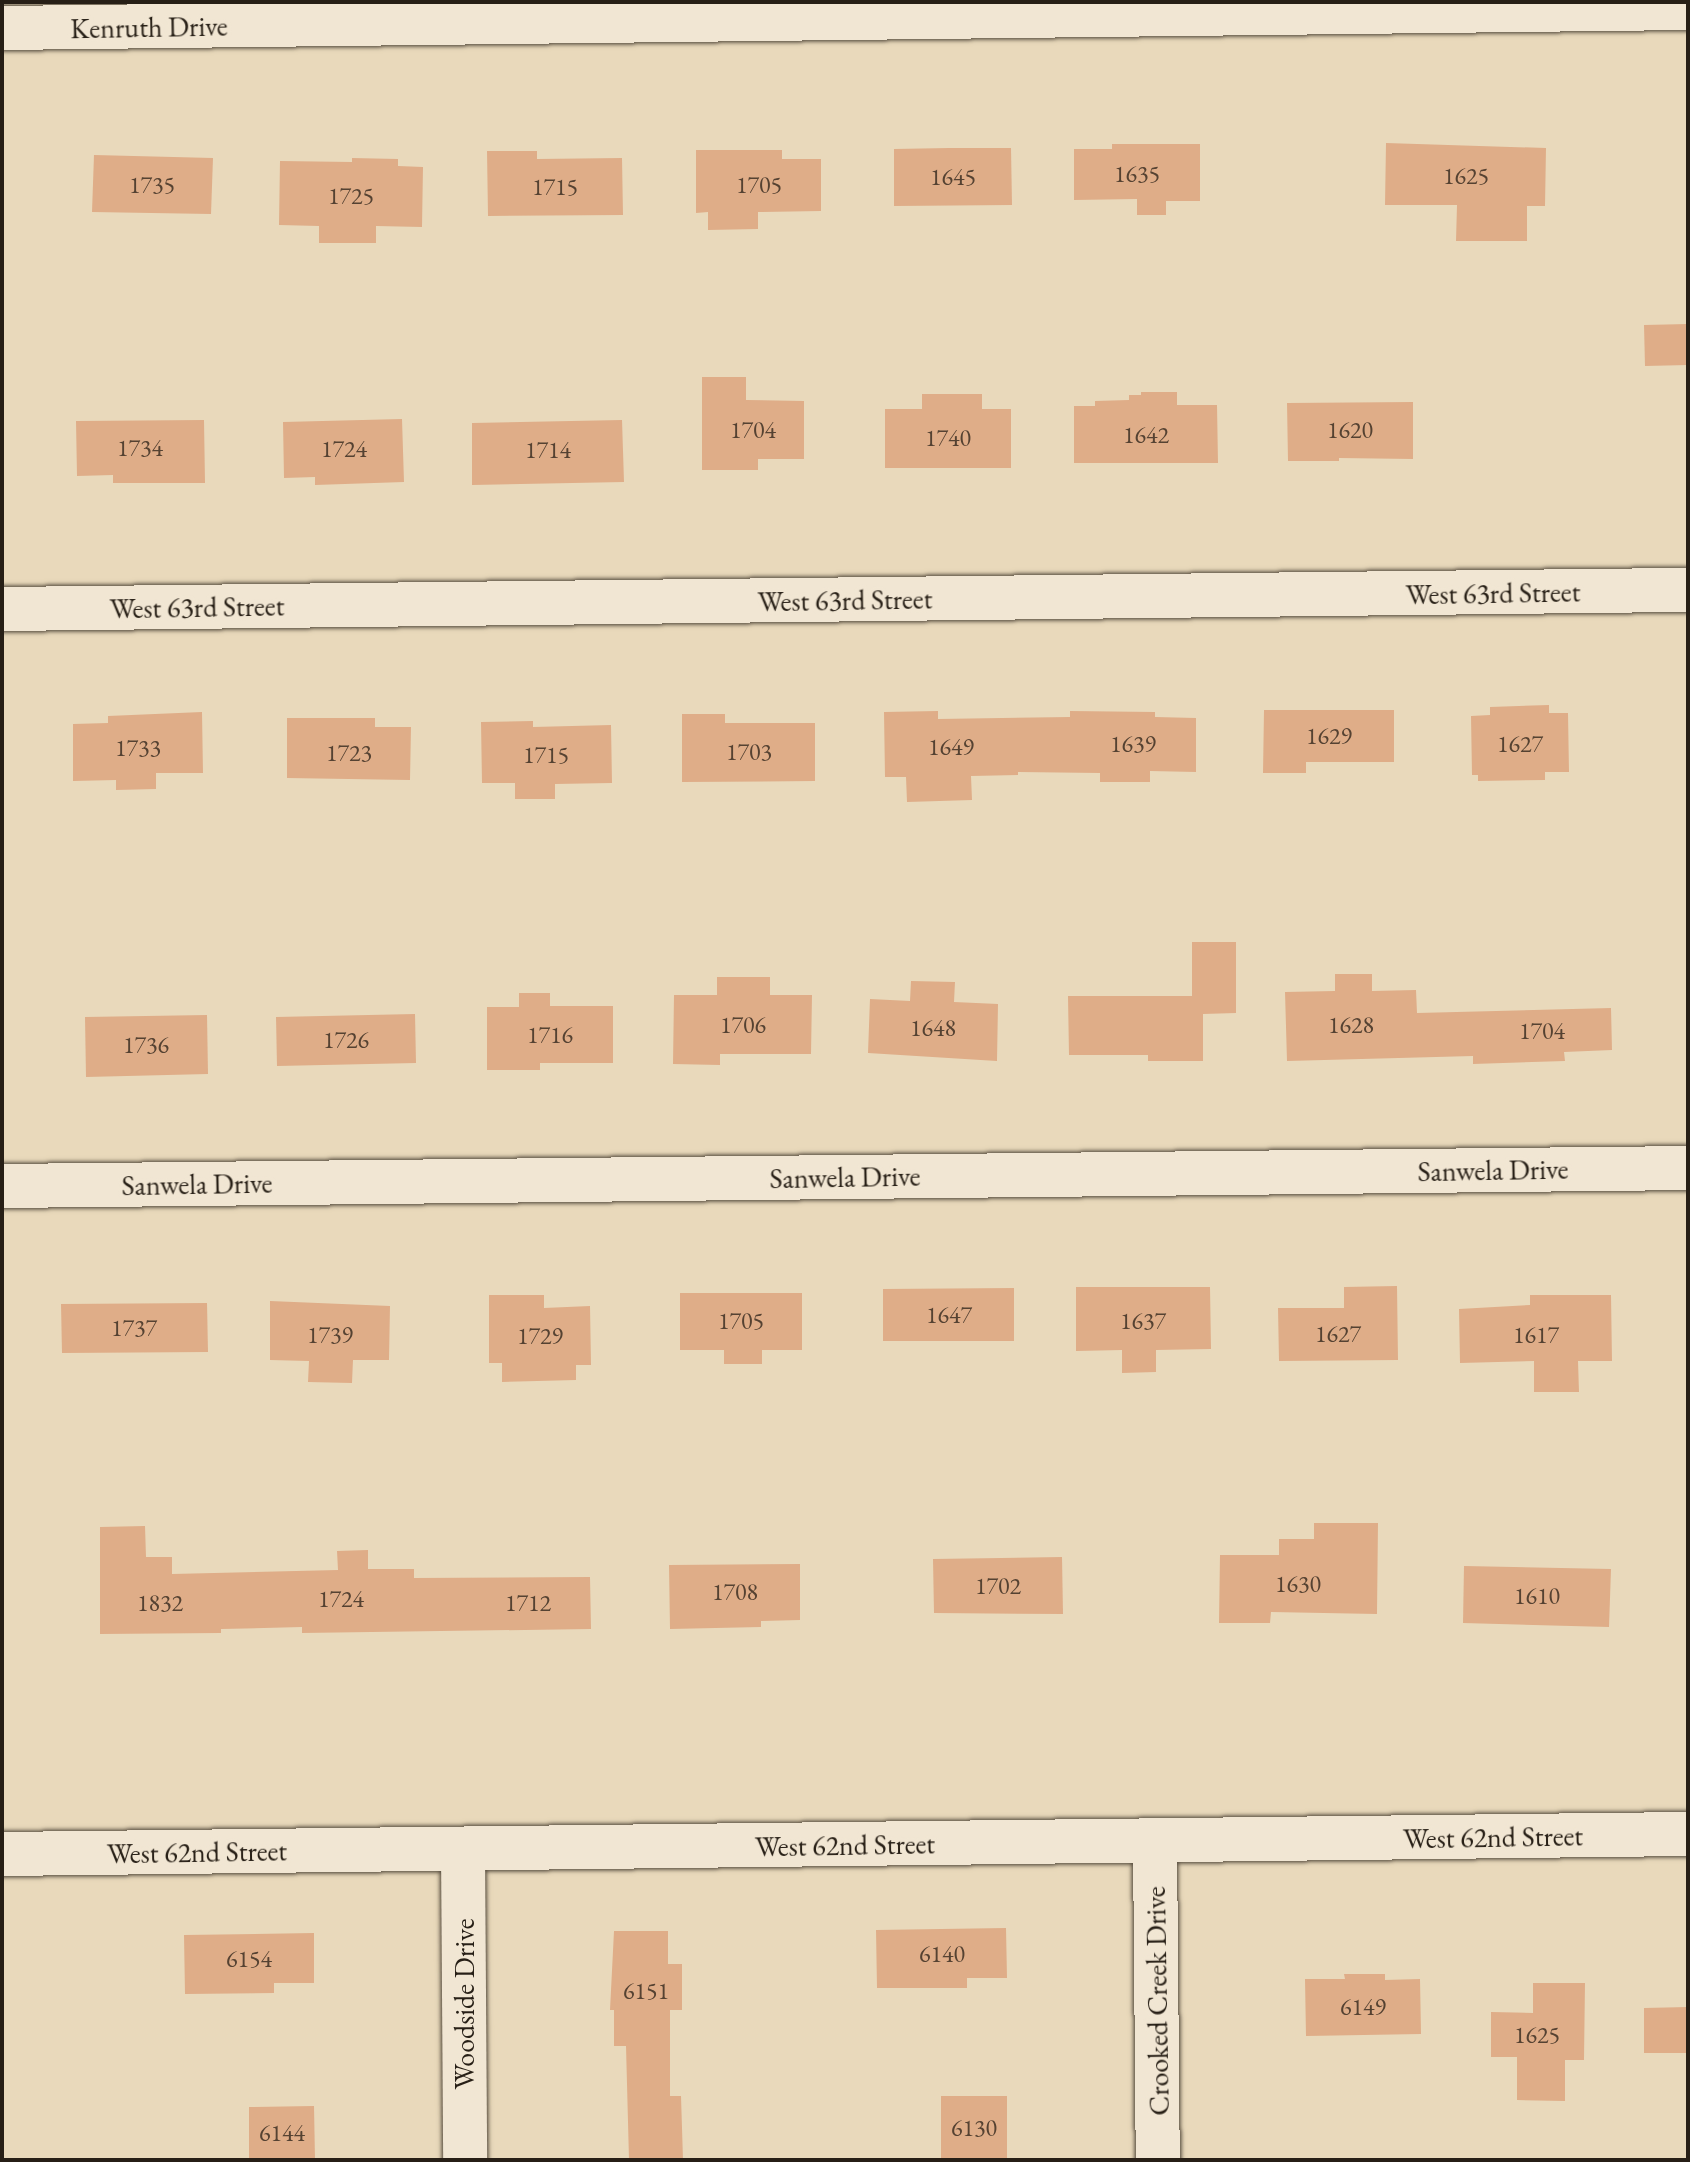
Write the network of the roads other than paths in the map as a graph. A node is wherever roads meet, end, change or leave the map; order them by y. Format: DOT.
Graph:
graph roads {
  1 [pos="1688,8"];
  2 [pos="2,28"];
  3 [pos="1688,590"];
  4 [pos="2,609"];
  5 [pos="1688,1168"];
  6 [pos="2,1186"];
  7 [pos="1688,1834"];
  8 [pos="1155,1842"];
  9 [pos="463,1849"];
  10 [pos="2,1854"];
  11 [pos="465,2160"];
  12 [pos="1158,2160"];
  1 -- 2 [label="street, Kenruth Drive"];
  3 -- 4 [label="street, West 63rd Street"];
  5 -- 6 [label="street, Sanwela Drive"];
  7 -- 8 [label="street, West 62nd Street"];
  8 -- 9 [label="street, West 62nd Street"];
  8 -- 12 [label="street, Crooked Creek Drive"];
  9 -- 10 [label="street, West 62nd Street"];
  9 -- 11 [label="street, Woodside Drive"];
}
